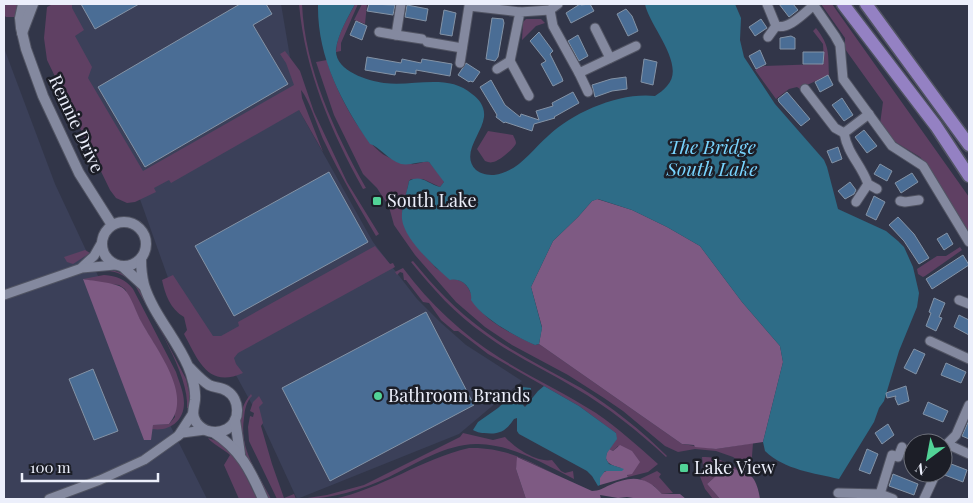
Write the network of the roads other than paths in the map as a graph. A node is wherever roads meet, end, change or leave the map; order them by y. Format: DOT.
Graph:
graph roads {
  1 [pos="23,4"];
  2 [pos="33,4"];
  3 [pos="400,4"];
  4 [pos="558,4"];
  5 [pos="767,4"];
  6 [pos="813,4"];
  7 [pos="843,4"];
  8 [pos="866,4"];
  9 [pos="468,5"];
  10 [pos="526,9"];
  11 [pos="550,10"];
  12 [pos="776,26"];
  13 [pos="595,28"];
  14 [pos="22,32"];
  15 [pos="380,32"];
  16 [pos="396,35"];
  17 [pos="768,37"];
  18 [pos="636,46"];
  19 [pos="462,48"];
  20 [pos="610,58"];
  21 [pos="510,61"];
  22 [pos="460,63"];
  23 [pos="497,69"];
  24 [pos="579,73"];
  25 [pos="804,89"];
  26 [pos="588,92"];
  27 [pos="529,96"];
  28 [pos="869,114"];
  29 [pos="844,133"];
  30 [pos="969,145"];
  31 [pos="969,176"];
  32 [pos="918,200"];
  33 [pos="900,201"];
  34 [pos="856,202"];
  35 [pos="112,225"];
  36 [pos="102,242"];
  37 [pos="969,242"];
  38 [pos="141,258"];
  39 [pos="119,266"];
  40 [pos="82,268"];
  41 [pos="144,286"];
  42 [pos="4,295"];
  43 [pos="959,300"];
  44 [pos="969,304"];
  45 [pos="930,342"];
  46 [pos="969,359"];
  47 [pos="188,367"];
  48 [pos="215,387"];
  49 [pos="195,400"];
  50 [pos="969,405"];
  51 [pos="193,413"];
  52 [pos="235,420"];
  53 [pos="209,431"];
  54 [pos="178,436"];
  55 [pos="953,439"];
  56 [pos="902,447"];
  57 [pos="953,450"];
  58 [pos="969,454"];
  59 [pos="241,455"];
  60 [pos="931,483"];
  61 [pos="838,493"];
  62 [pos="880,494"];
  63 [pos="49,499"];
  64 [pos="263,499"];
  65 [pos="893,499"];
  66 [pos="924,499"];
  1 -- 14 [label="street, Rennie Drive"];
  2 -- 14 [label="street"];
  3 -- 16 [label="street"];
  4 -- 11 [label="street"];
  5 -- 12 [label="street"];
  6 -- 12 [label="street"];
  6 -- 28 [label="street"];
  7 -- 31 [label="main road"];
  8 -- 30 [label="main road"];
  9 -- 10 [label="street"];
  9 -- 19 [label="street"];
  10 -- 11 [label="street"];
  10 -- 21 [label="street"];
  11 -- 24 [label="street"];
  12 -- 17 [label="street"];
  13 -- 20 [label="street"];
  14 -- 35 [label="street, Rennie Drive"];
  15 -- 16 [label="street"];
  16 -- 19 [label="street"];
  18 -- 20 [label="street"];
  19 -- 22 [label="street"];
  20 -- 24 [label="street"];
  21 -- 23 [label="street"];
  21 -- 27 [label="street"];
  24 -- 26 [label="street"];
  25 -- 29 [label="street"];
  28 -- 29 [label="street"];
  28 -- 37 [label="street"];
  29 -- 34 [label="street"];
  32 -- 33 [label="street"];
  35 -- 36 [label="street"];
  35 -- 38 [label="street"];
  36 -- 39 [label="street"];
  36 -- 40 [label="street"];
  38 -- 39 [label="street"];
  38 -- 41 [label="street"];
  39 -- 40 [label="street"];
  39 -- 41 [label="street"];
  40 -- 42 [label="street"];
  41 -- 47 [label="street"];
  43 -- 44 [label="street"];
  45 -- 46 [label="street"];
  47 -- 48 [label="street"];
  47 -- 49 [label="street"];
  48 -- 49 [label="street"];
  48 -- 52 [label="street"];
  49 -- 51 [label="street"];
  50 -- 55 [label="street"];
  51 -- 53 [label="street"];
  51 -- 54 [label="street"];
  52 -- 53 [label="street"];
  52 -- 59 [label="street"];
  53 -- 54 [label="street"];
  53 -- 59 [label="street"];
  54 -- 63 [label="street"];
  56 -- 62 [label="street"];
  57 -- 58 [label="street"];
  59 -- 64 [label="street"];
  60 -- 66 [label="street"];
  61 -- 62 [label="street"];
  62 -- 65 [label="street"];
}
